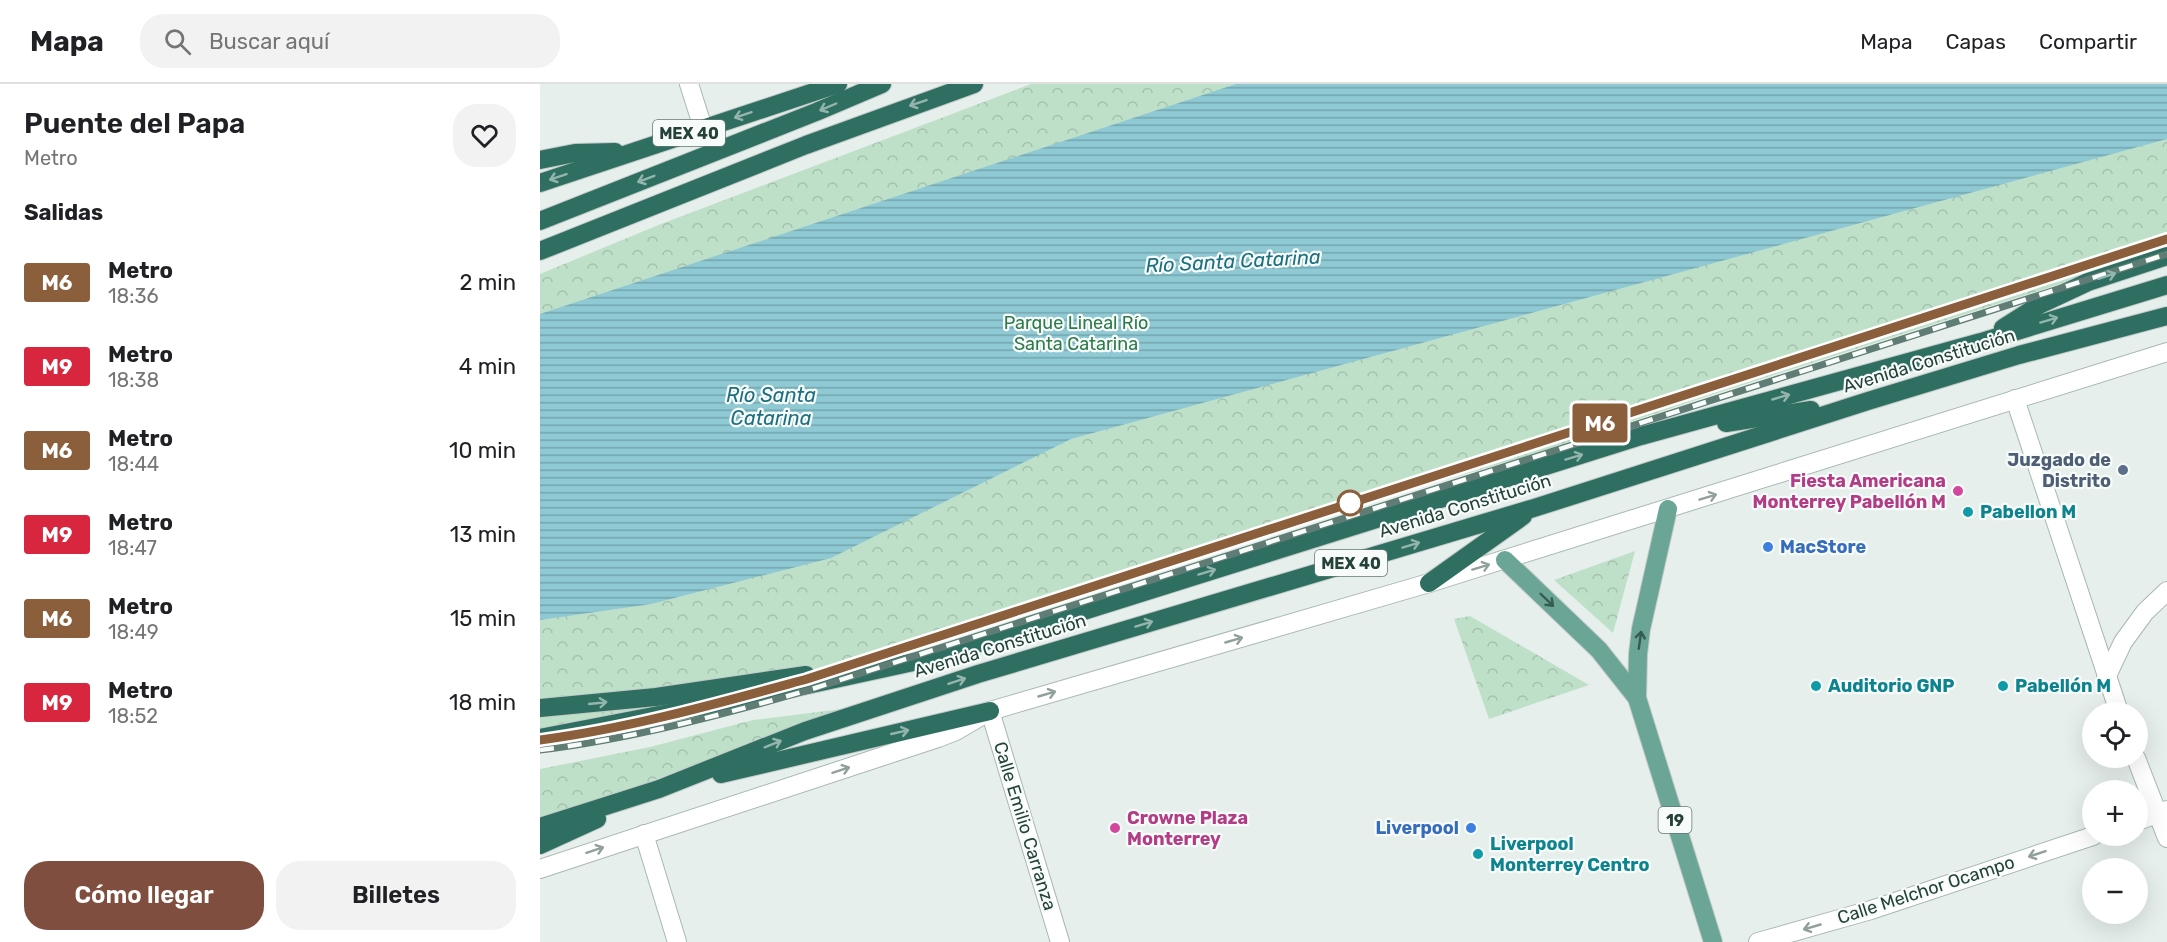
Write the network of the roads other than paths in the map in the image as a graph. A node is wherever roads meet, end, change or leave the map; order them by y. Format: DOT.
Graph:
graph roads {
  1 [pos="688,84"];
  2 [pos="838,84"];
  3 [pos="882,84"];
  4 [pos="974,84"];
  5 [pos="703,128"];
  6 [pos="634,152"];
  7 [pos="540,160"];
  8 [pos="540,183"];
  9 [pos="540,221"];
  10 [pos="540,251"];
  11 [pos="2167,256"];
  12 [pos="2164,285"];
  13 [pos="2167,316"];
  14 [pos="1981,342"];
  15 [pos="2167,352"];
  16 [pos="2015,399"];
  17 [pos="1868,401"];
  18 [pos="1641,436"];
  19 [pos="1534,508"];
  20 [pos="1668,509"];
  21 [pos="1505,560"];
  22 [pos="1429,583"];
  23 [pos="2167,591"];
  24 [pos="918,661"];
  25 [pos="2106,678"];
  26 [pos="1637,698"];
  27 [pos="2115,702"];
  28 [pos="540,708"];
  29 [pos="990,711"];
  30 [pos="540,738"];
  31 [pos="2141,768"];
  32 [pos="659,789"];
  33 [pos="2163,812"];
  34 [pos="2148,817"];
  35 [pos="540,827"];
  36 [pos="644,834"];
  37 [pos="2167,838"];
  38 [pos="2082,840"];
  39 [pos="540,845"];
  40 [pos="540,869"];
  41 [pos="677,942"];
  42 [pos="1060,942"];
  43 [pos="1713,942"];
  44 [pos="1758,942"];
  1 -- 5 [label="street"];
  2 -- 5 [label="highway, MEX 40, one-way"];
  3 -- 9 [label="highway, one-way"];
  4 -- 10 [label="highway, one-way"];
  5 -- 6 [label="highway, MEX 40"];
  6 -- 7 [label="highway"];
  6 -- 8 [label="highway, MEX 40, one-way"];
  14 -- 11 [label="highway, one-way"];
  14 -- 12 [label="highway, Avenida Constitución / MEX 40, one-way"];
  13 -- 17 [label="highway, Avenida Constitución / MEX 40"];
  18 -- 14 [label="highway, Avenida Constitución / MEX 40, one-way"];
  15 -- 16 [label="street"];
  20 -- 16 [label="street, one-way"];
  16 -- 25 [label="street"];
  17 -- 18 [label="highway"];
  17 -- 19 [label="highway, Avenida Constitución / MEX 40"];
  24 -- 18 [label="highway, Avenida Constitución / MEX 40, one-way"];
  19 -- 22 [label="highway"];
  32 -- 19 [label="highway, Avenida Constitución / MEX 40, one-way"];
  20 -- 21 [label="street"];
  26 -- 20 [label="main road, 19, one-way"];
  22 -- 21 [label="street, one-way"];
  21 -- 26 [label="main road, 19, one-way"];
  29 -- 22 [label="street, one-way"];
  23 -- 25 [label="street"];
  28 -- 24 [label="highway, one-way"];
  24 -- 30 [label="highway, Avenida Constitución / MEX 40"];
  25 -- 27 [label="street"];
  26 -- 43 [label="main road, 19"];
  32 -- 29 [label="highway, one-way"];
  36 -- 29 [label="street, one-way"];
  29 -- 42 [label="street, Calle Emilio Carranza"];
  31 -- 33 [label="street"];
  32 -- 35 [label="highway, Avenida Constitución / MEX 40"];
  32 -- 39 [label="highway"];
  33 -- 34 [label="street"];
  33 -- 37 [label="street"];
  40 -- 36 [label="street, one-way"];
  36 -- 41 [label="street"];
  38 -- 44 [label="street, Calle Melchor Ocampo, one-way"];
}
